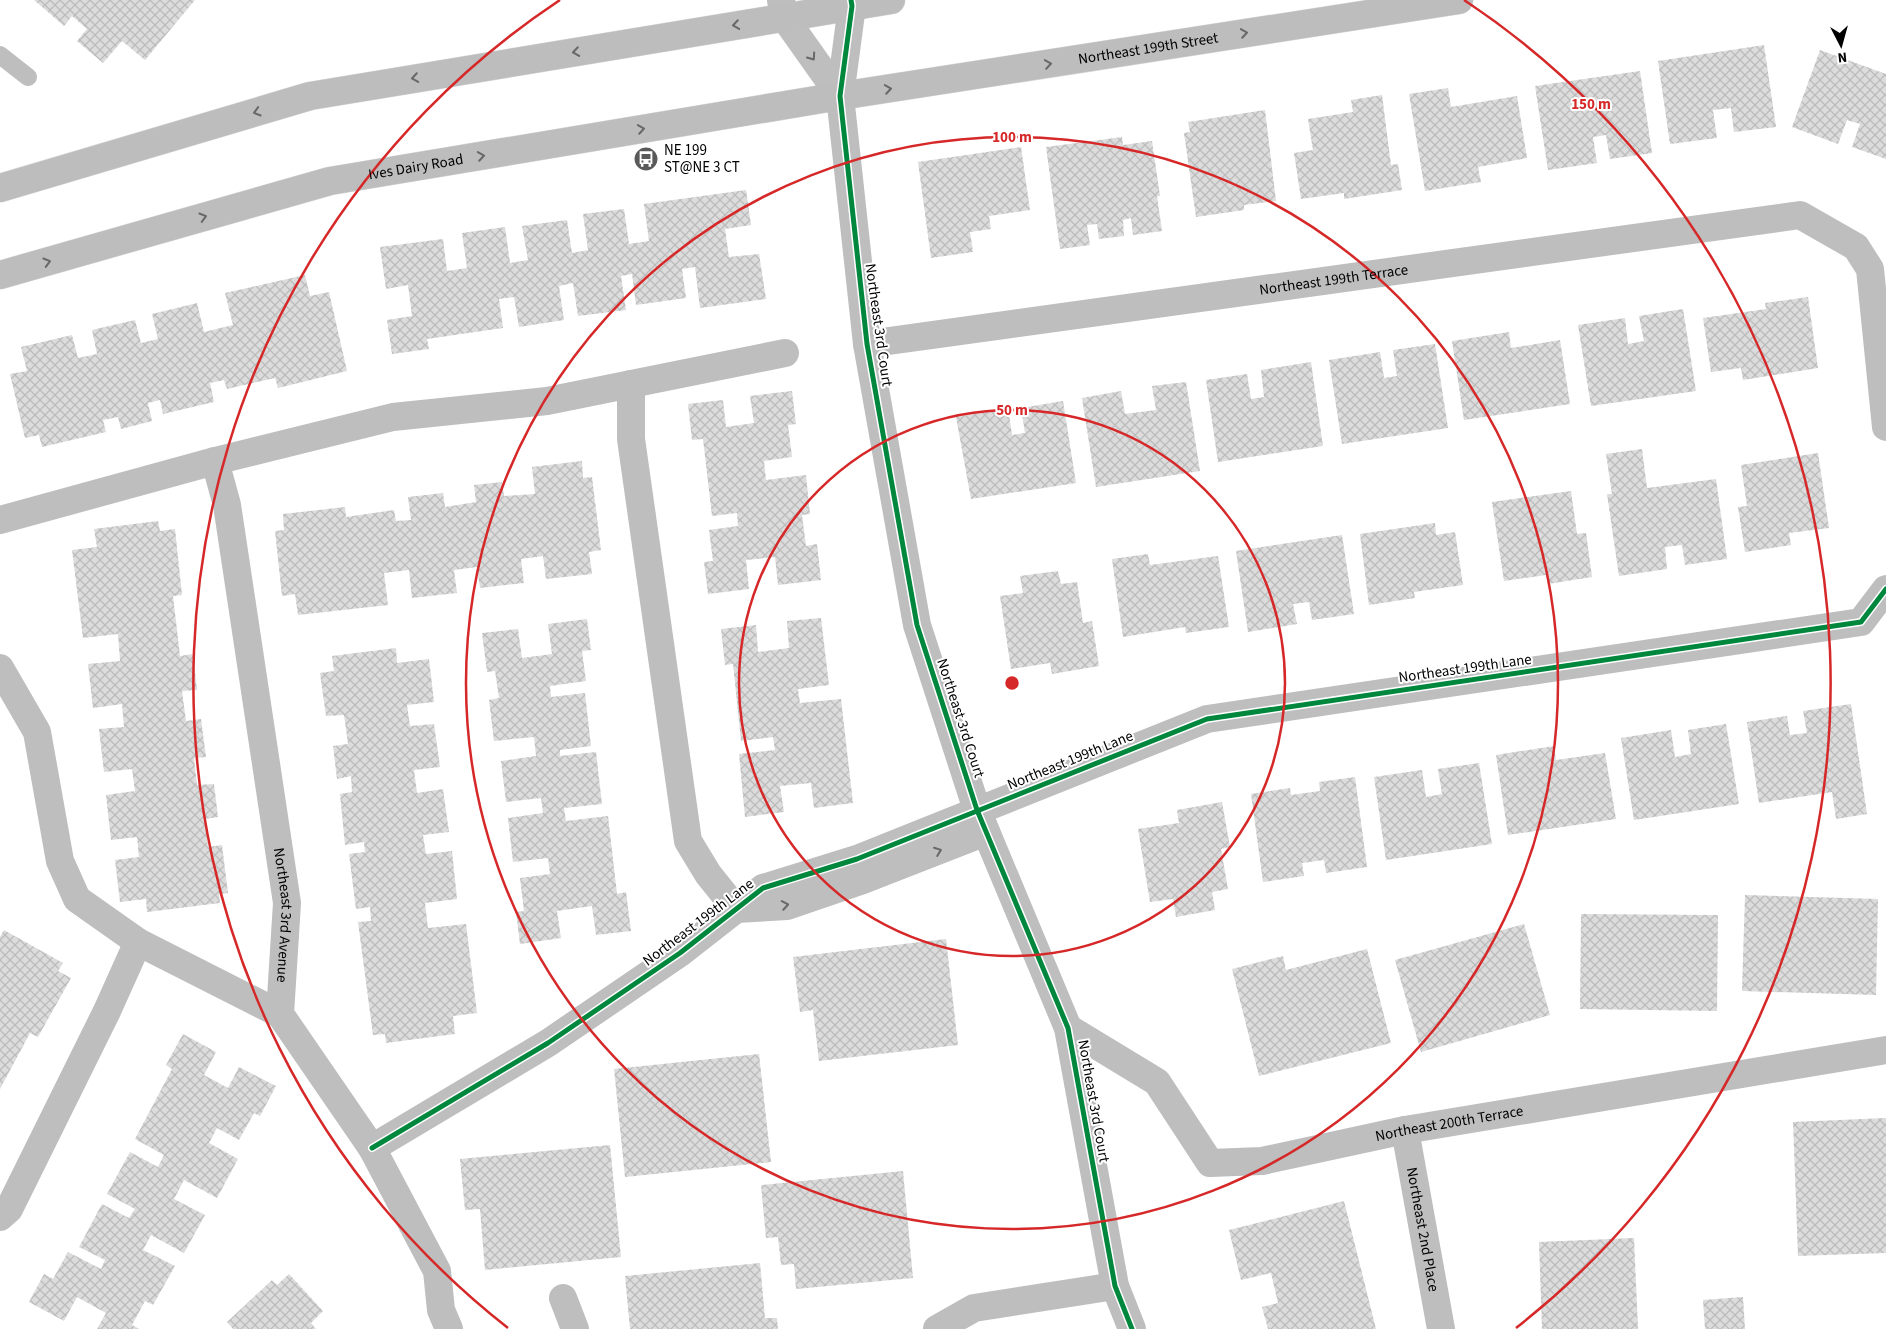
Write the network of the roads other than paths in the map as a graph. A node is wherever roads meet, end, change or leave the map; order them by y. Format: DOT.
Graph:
graph roads {
  1 [pos="891,0"];
  2 [pos="1459,0"];
  3 [pos="851,3"];
  4 [pos="783,9"];
  5 [pos="0,55"];
  6 [pos="28,78"];
  7 [pos="840,96"];
  8 [pos="0,188"];
  9 [pos="0,275"];
  10 [pos="867,344"];
  11 [pos="785,352"];
  12 [pos="631,384"];
  13 [pos="1886,427"];
  14 [pos="215,461"];
  15 [pos="0,520"];
  16 [pos="1886,589"];
  17 [pos="0,668"];
  18 [pos="982,821"];
  19 [pos="736,909"];
  20 [pos="138,942"];
  21 [pos="280,1014"];
  22 [pos="1068,1028"];
  23 [pos="1886,1050"];
  24 [pos="1405,1130"];
  25 [pos="372,1148"];
  26 [pos="0,1217"];
  27 [pos="1115,1286"];
  28 [pos="563,1298"];
  29 [pos="449,1329"];
  30 [pos="575,1329"];
  31 [pos="937,1329"];
  32 [pos="1132,1329"];
  33 [pos="1441,1329"];
  1 -- 3 [label="main road"];
  7 -- 2 [label="main road, Northeast 199th Street, one-way"];
  3 -- 4 [label="main road"];
  3 -- 7 [label="street, Northeast 3rd Court"];
  4 -- 7 [label="street, one-way"];
  4 -- 8 [label="main road, one-way"];
  5 -- 6 [label="lane"];
  9 -- 7 [label="main road, Ives Dairy Road, one-way"];
  7 -- 10 [label="street, Northeast 3rd Court"];
  10 -- 13 [label="street, Northeast 199th Terrace"];
  10 -- 18 [label="street, Northeast 3rd Court"];
  11 -- 12 [label="street"];
  12 -- 14 [label="street"];
  12 -- 19 [label="street"];
  14 -- 15 [label="street"];
  14 -- 21 [label="street, Northeast 3rd Avenue"];
  16 -- 18 [label="street, Northeast 199th Lane"];
  17 -- 20 [label="street"];
  18 -- 19 [label="street, Northeast 199th Lane"];
  18 -- 22 [label="street, Northeast 3rd Court"];
  19 -- 25 [label="street, Northeast 199th Lane"];
  20 -- 21 [label="street"];
  20 -- 26 [label="street"];
  21 -- 25 [label="street"];
  22 -- 24 [label="street, Northeast 200th Terrace"];
  22 -- 27 [label="street, Northeast 3rd Court"];
  23 -- 24 [label="street, Northeast 200th Terrace"];
  24 -- 33 [label="street, Northeast 2nd Place"];
  25 -- 29 [label="street"];
  27 -- 31 [label="street"];
  27 -- 32 [label="street, Northeast 3rd Court"];
  28 -- 30 [label="street"];
}
